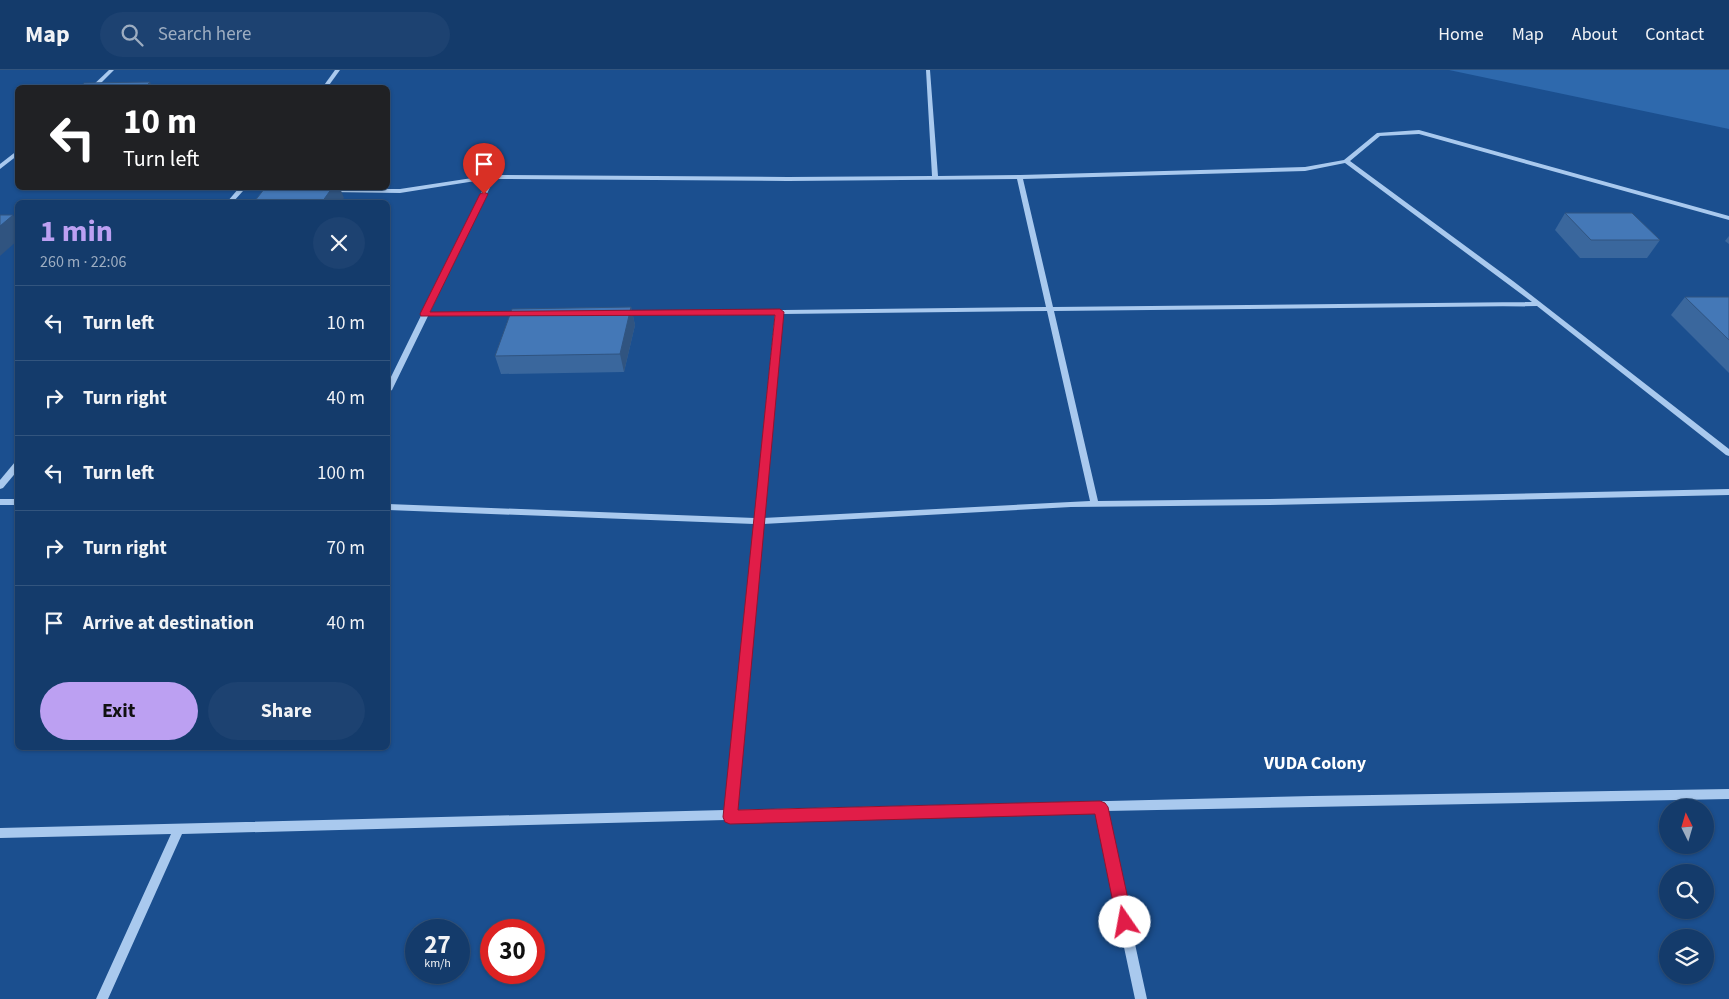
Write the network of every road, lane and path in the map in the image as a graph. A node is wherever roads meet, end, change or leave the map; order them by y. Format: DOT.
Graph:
graph roads {
  1 [pos="112,70"];
  2 [pos="338,70"];
  3 [pos="928,70"];
  4 [pos="95,85"];
  5 [pos="326,85"];
  6 [pos="15,154"];
  7 [pos="1346,161"];
  8 [pos="0,167"];
  9 [pos="492,177"];
  10 [pos="935,177"];
  11 [pos="1020,177"];
  12 [pos="240,190"];
  13 [pos="321,190"];
  14 [pos="232,200"];
  15 [pos="1729,218"];
  16 [pos="1539,304"];
  17 [pos="1051,310"];
  18 [pos="780,312"];
  19 [pos="612,313"];
  20 [pos="424,314"];
  21 [pos="533,314"];
  22 [pos="390,386"];
  23 [pos="1729,453"];
  24 [pos="15,468"];
  25 [pos="0,486"];
  26 [pos="1729,492"];
  27 [pos="0,502"];
  28 [pos="15,502"];
  29 [pos="1096,504"];
  30 [pos="390,507"];
  31 [pos="759,521"];
  32 [pos="1729,794"];
  33 [pos="1100,807"];
  34 [pos="730,817"];
  35 [pos="179,829"];
  36 [pos="0,833"];
  37 [pos="102,999"];
  38 [pos="1141,999"];
  1 -- 4 [label="street"];
  2 -- 5 [label="street"];
  3 -- 10 [label="street"];
  6 -- 8 [label="street"];
  7 -- 11 [label="street"];
  7 -- 15 [label="street"];
  7 -- 16 [label="street"];
  9 -- 10 [label="street"];
  9 -- 13 [label="street"];
  9 -- 20 [label="street"];
  10 -- 11 [label="street"];
  11 -- 17 [label="street"];
  12 -- 14 [label="street"];
  16 -- 17 [label="street"];
  16 -- 23 [label="street"];
  17 -- 18 [label="street"];
  17 -- 29 [label="street"];
  18 -- 19 [label="street"];
  18 -- 31 [label="street"];
  20 -- 21 [label="street"];
  20 -- 22 [label="street"];
  24 -- 25 [label="street"];
  26 -- 29 [label="street"];
  27 -- 28 [label="street"];
  29 -- 31 [label="street"];
  30 -- 31 [label="street"];
  31 -- 34 [label="street"];
  32 -- 33 [label="street"];
  33 -- 34 [label="street"];
  33 -- 38 [label="street"];
  34 -- 35 [label="street"];
  35 -- 36 [label="street"];
  35 -- 37 [label="street"];
}
